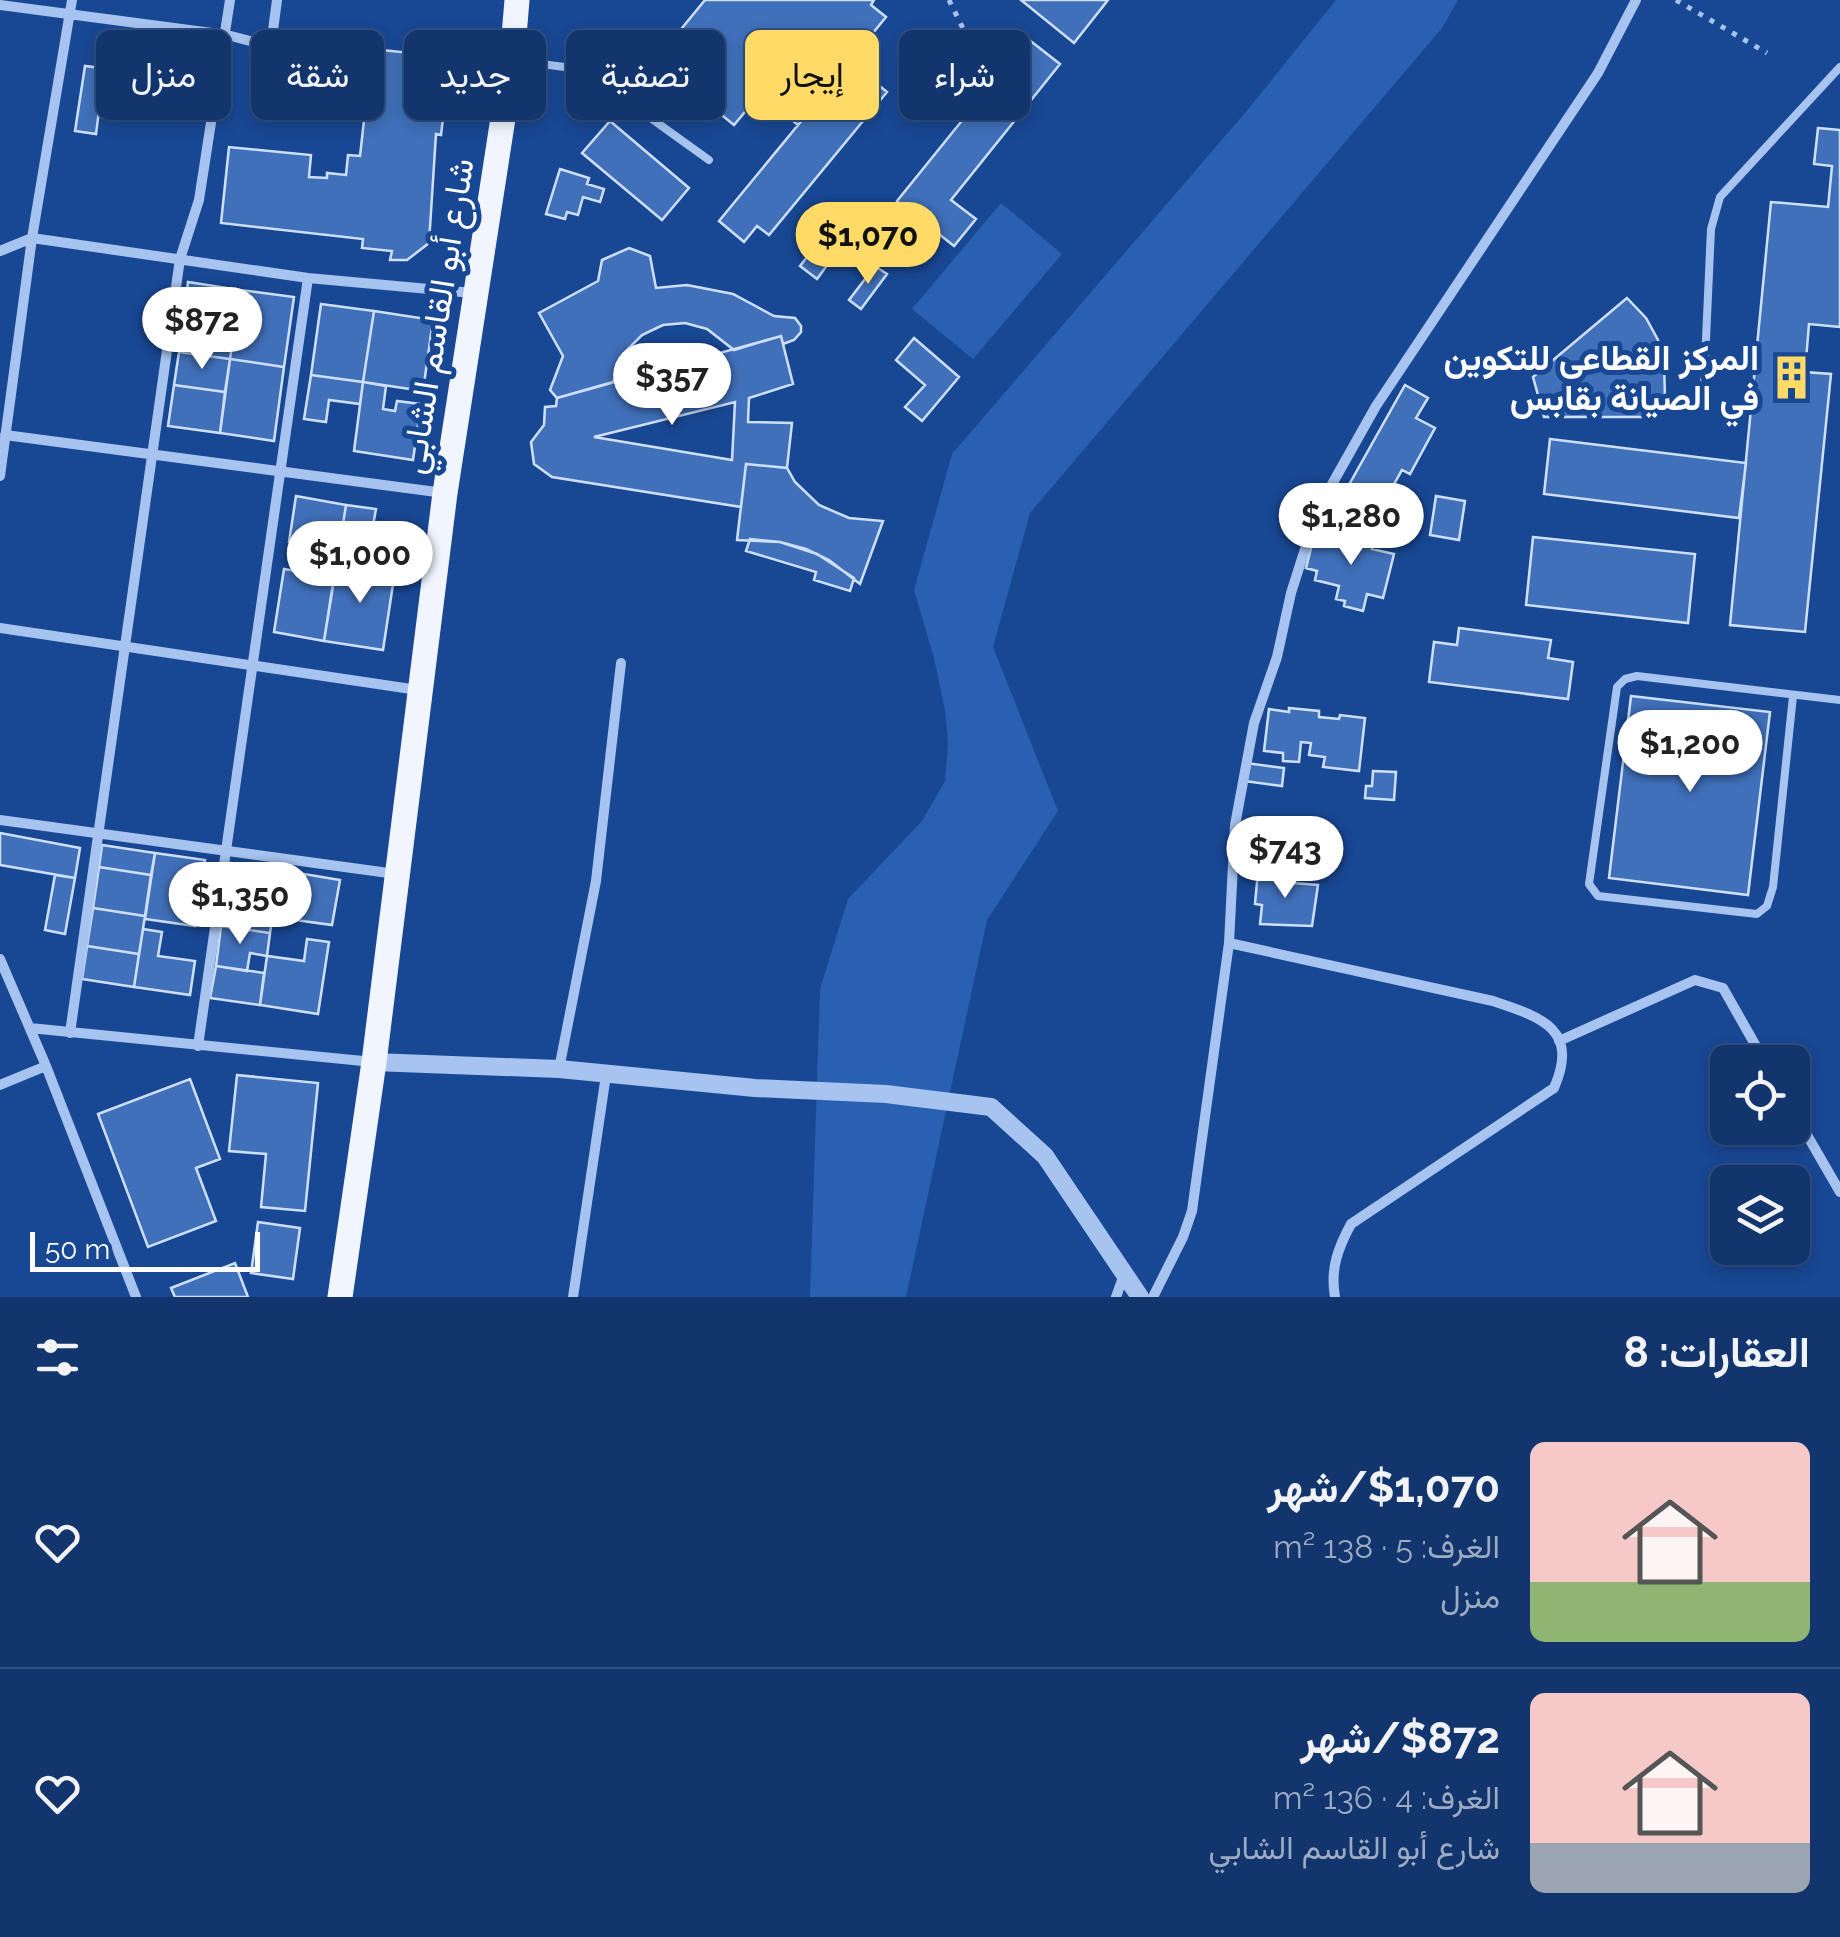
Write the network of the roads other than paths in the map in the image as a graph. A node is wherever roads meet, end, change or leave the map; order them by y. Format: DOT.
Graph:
graph roads {
  1 [pos="72,0"];
  2 [pos="230,0"];
  3 [pos="276,0"];
  4 [pos="517,0"];
  5 [pos="1636,0"];
  6 [pos="0,5"];
  7 [pos="70,14"];
  8 [pos="190,30"];
  9 [pos="227,30"];
  10 [pos="514,30"];
  11 [pos="231,36"];
  12 [pos="546,64"];
  13 [pos="1840,67"];
  14 [pos="213,120"];
  15 [pos="502,120"];
  16 [pos="709,160"];
  17 [pos="32,238"];
  18 [pos="0,250"];
  19 [pos="180,259"];
  20 [pos="308,278"];
  21 [pos="474,294"];
  22 [pos="1703,405"];
  23 [pos="6,435"];
  24 [pos="150,455"];
  25 [pos="281,474"];
  26 [pos="0,476"];
  27 [pos="445,493"];
  28 [pos="0,628"];
  29 [pos="124,647"];
  30 [pos="622,663"];
  31 [pos="254,664"];
  32 [pos="419,690"];
  33 [pos="1793,696"];
  34 [pos="1840,700"];
  35 [pos="0,820"];
  36 [pos="97,835"];
  37 [pos="228,852"];
  38 [pos="398,874"];
  39 [pos="1229,943"];
  40 [pos="0,959"];
  41 [pos="30,1028"];
  42 [pos="70,1033"];
  43 [pos="1559,1041"];
  44 [pos="1756,1045"];
  45 [pos="198,1046"];
  46 [pos="374,1062"];
  47 [pos="46,1066"];
  48 [pos="559,1069"];
  49 [pos="606,1075"];
  50 [pos="0,1085"];
  51 [pos="1810,1140"];
  52 [pos="1840,1192"];
  53 [pos="1126,1271"];
  54 [pos="136,1297"];
  55 [pos="340,1297"];
  56 [pos="572,1297"];
  57 [pos="1116,1297"];
  58 [pos="1140,1297"];
  59 [pos="1153,1297"];
  60 [pos="1335,1297"];
  1 -- 7 [label="street"];
  2 -- 9 [label="street"];
  3 -- 11 [label="street"];
  4 -- 10 [label="main road, شارع أبو القاسم الشابي"];
  5 -- 39 [label="street"];
  6 -- 7 [label="street"];
  7 -- 8 [label="street"];
  7 -- 17 [label="street"];
  12 -- 16 [label="lane"];
  13 -- 22 [label="lane"];
  14 -- 19 [label="street"];
  15 -- 21 [label="main road, شارع أبو القاسم الشابي"];
  17 -- 18 [label="street"];
  17 -- 19 [label="street"];
  17 -- 23 [label="street"];
  19 -- 20 [label="street"];
  19 -- 24 [label="street"];
  20 -- 21 [label="street"];
  20 -- 25 [label="street"];
  21 -- 27 [label="main road, شارع أبو القاسم الشابي"];
  23 -- 24 [label="street"];
  23 -- 26 [label="street"];
  24 -- 25 [label="street"];
  24 -- 29 [label="street"];
  25 -- 27 [label="street"];
  25 -- 31 [label="street"];
  27 -- 32 [label="main road, شارع أبو القاسم الشابي"];
  28 -- 29 [label="street"];
  29 -- 31 [label="street"];
  29 -- 36 [label="street"];
  30 -- 48 [label="street"];
  31 -- 32 [label="street"];
  31 -- 37 [label="street"];
  32 -- 38 [label="main road, شارع أبو القاسم الشابي"];
  33 -- 33 [label="lane"];
  33 -- 34 [label="lane"];
  35 -- 36 [label="street"];
  36 -- 37 [label="street"];
  36 -- 42 [label="street"];
  37 -- 38 [label="street"];
  37 -- 45 [label="street"];
  38 -- 46 [label="main road, شارع أبو القاسم الشابي"];
  39 -- 43 [label="street"];
  39 -- 59 [label="street"];
  40 -- 41 [label="street"];
  41 -- 42 [label="street"];
  41 -- 47 [label="street"];
  42 -- 45 [label="street"];
  43 -- 44 [label="street"];
  43 -- 60 [label="street"];
  45 -- 46 [label="street"];
  46 -- 48 [label="street"];
  46 -- 55 [label="main road, شارع أبو القاسم الشابي"];
  47 -- 50 [label="street"];
  47 -- 54 [label="street"];
  48 -- 49 [label="street"];
  49 -- 53 [label="street"];
  49 -- 56 [label="street"];
  51 -- 52 [label="street"];
  53 -- 57 [label="street"];
  53 -- 58 [label="street"];
}
